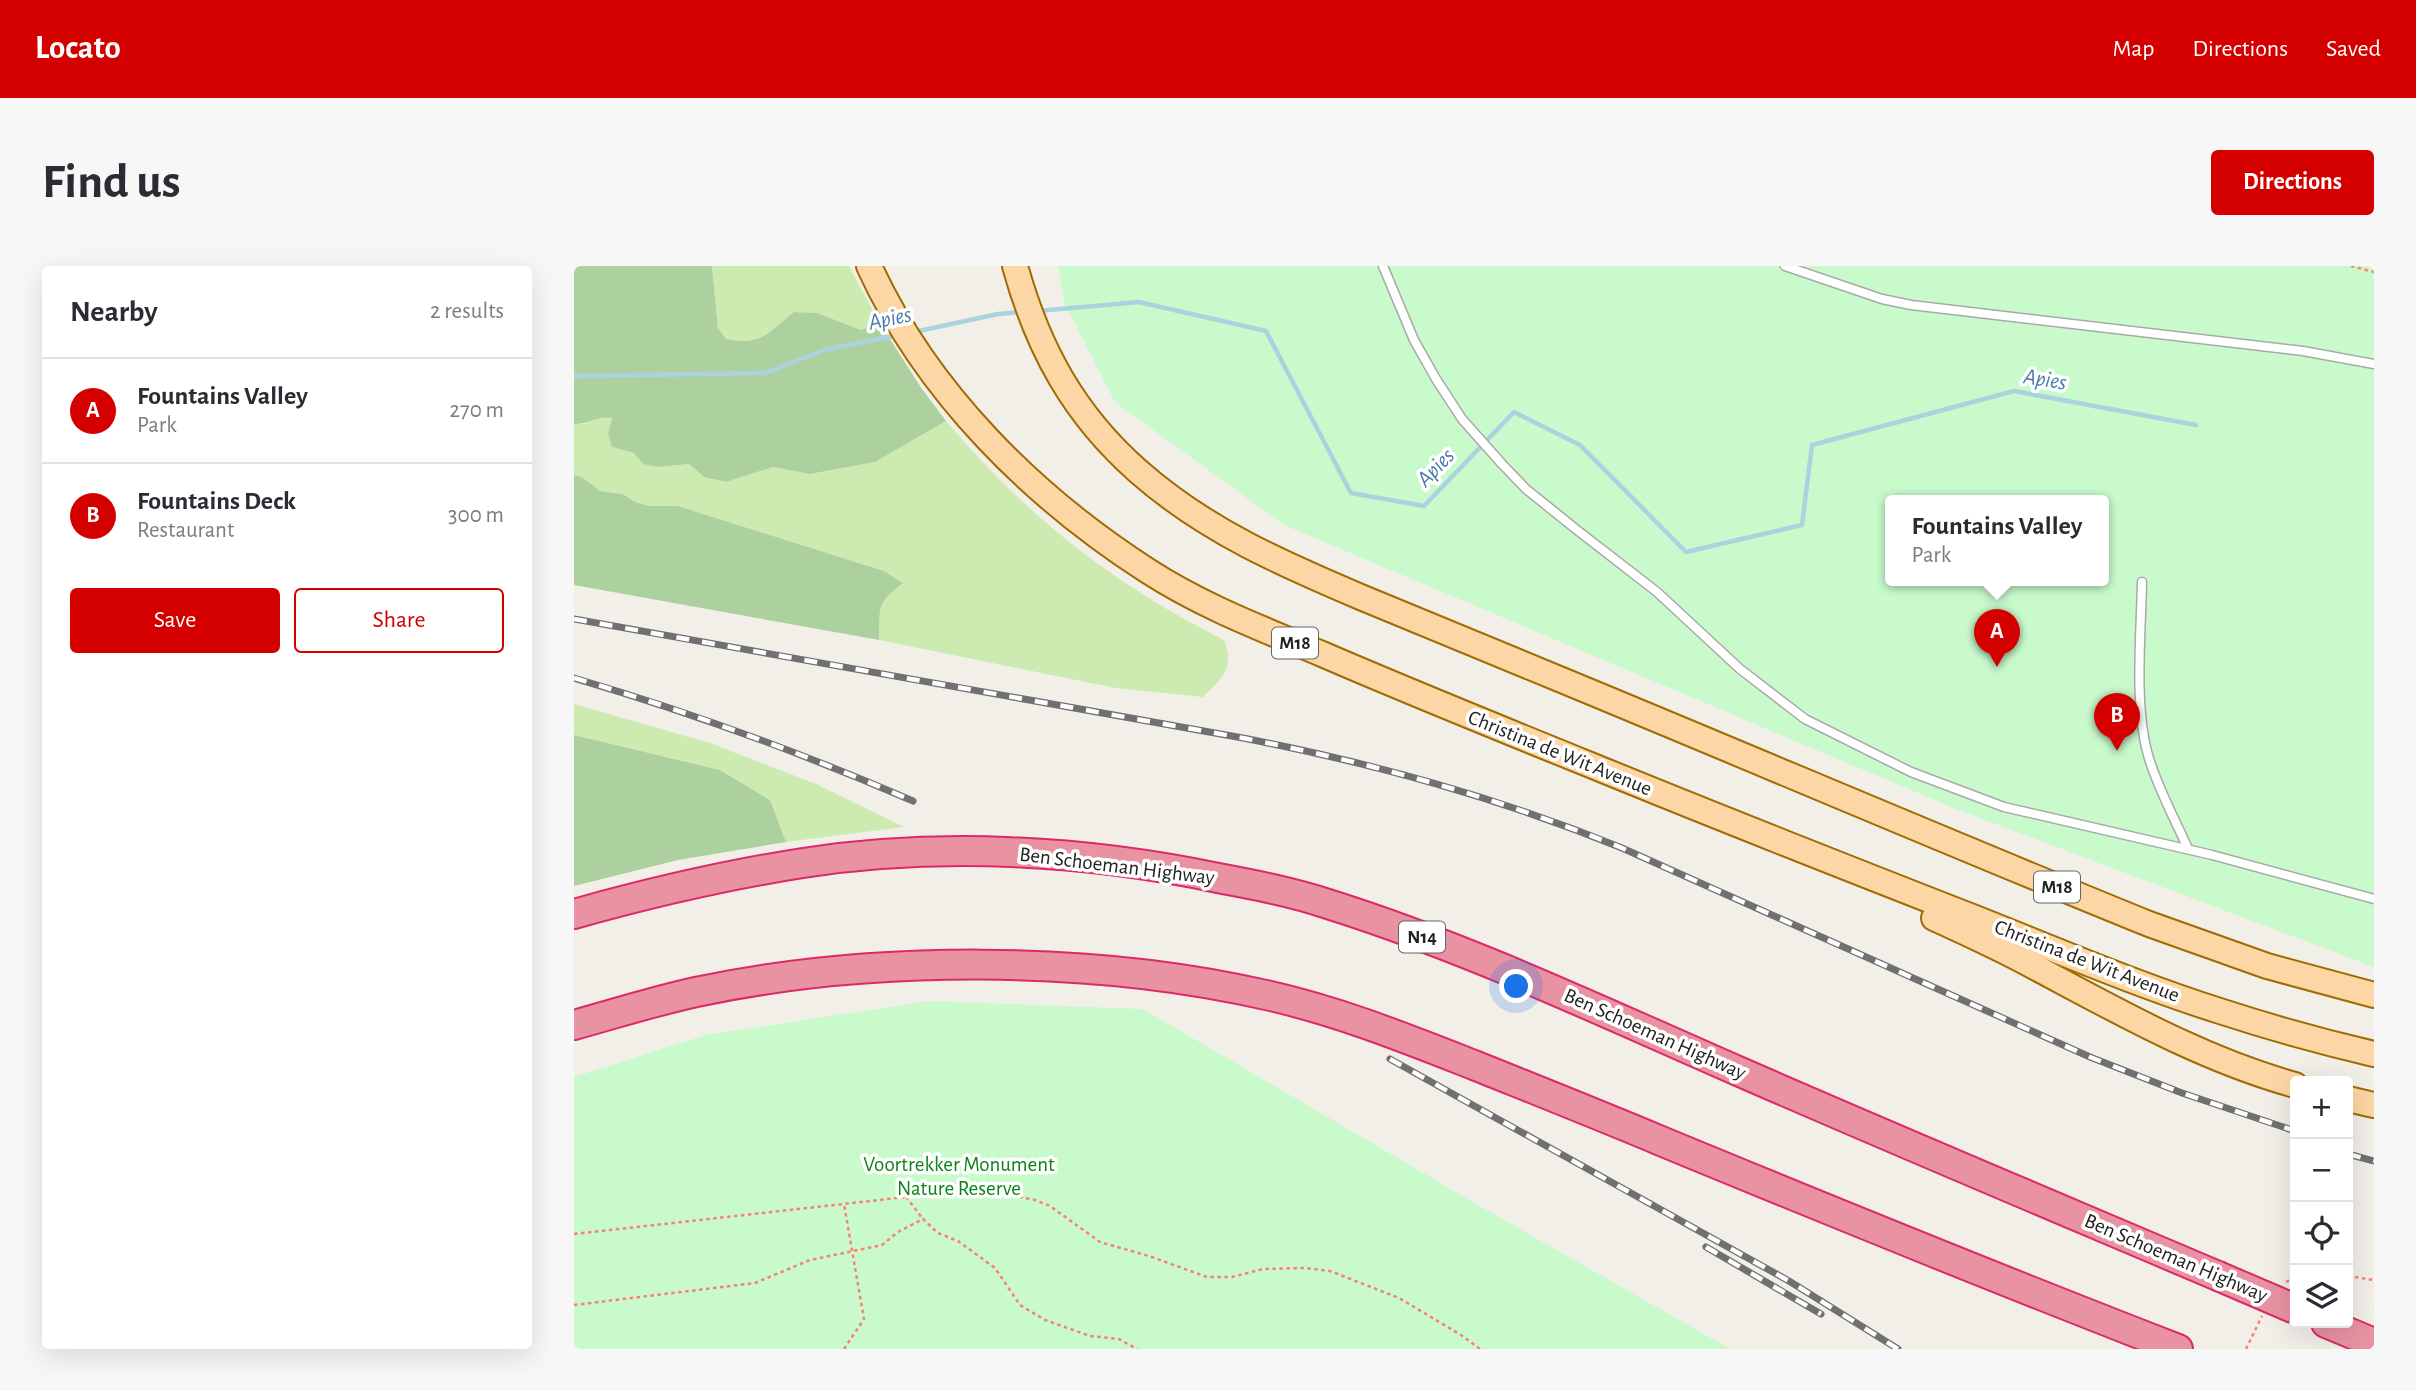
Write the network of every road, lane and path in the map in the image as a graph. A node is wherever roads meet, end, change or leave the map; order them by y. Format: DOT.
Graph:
graph roads {
  1 [pos="869,266"];
  2 [pos="1015,266"];
  3 [pos="1383,266"];
  4 [pos="1785,266"];
  5 [pos="2351,266"];
  6 [pos="2374,272"];
  7 [pos="2374,364"];
  8 [pos="2142,582"];
  9 [pos="1731,822"];
  10 [pos="2188,849"];
  11 [pos="2374,899"];
  12 [pos="574,915"];
  13 [pos="2374,995"];
  14 [pos="574,1025"];
  15 [pos="2374,1054"];
  16 [pos="2290,1082"];
  17 [pos="2353,1100"];
  18 [pos="2374,1105"];
  19 [pos="906,1197"];
  20 [pos="844,1204"];
  21 [pos="923,1219"];
  22 [pos="574,1234"];
  23 [pos="852,1252"];
  24 [pos="2353,1277"];
  25 [pos="2374,1280"];
  26 [pos="574,1305"];
  27 [pos="2290,1307"];
  28 [pos="2338,1328"];
  29 [pos="2374,1343"];
  30 [pos="844,1349"];
  31 [pos="1137,1349"];
  32 [pos="1480,1349"];
  33 [pos="2178,1349"];
  1 -- 9 [label="main road, Christina de Wit Avenue / M18"];
  2 -- 13 [label="main road, M18"];
  3 -- 10 [label="lane"];
  4 -- 7 [label="lane"];
  5 -- 6 [label="path"];
  8 -- 10 [label="lane"];
  9 -- 15 [label="main road, Christina de Wit Avenue / M18"];
  9 -- 16 [label="main road"];
  10 -- 11 [label="lane"];
  12 -- 27 [label="highway, Ben Schoeman Highway / N14, bridge"];
  14 -- 33 [label="highway"];
  17 -- 18 [label="main road"];
  19 -- 20 [label="path"];
  19 -- 21 [label="path"];
  19 -- 32 [label="path"];
  20 -- 22 [label="path"];
  20 -- 23 [label="path"];
  21 -- 23 [label="path"];
  21 -- 31 [label="path"];
  23 -- 26 [label="path"];
  23 -- 30 [label="path"];
  24 -- 25 [label="path"];
  28 -- 29 [label="highway"];
}
